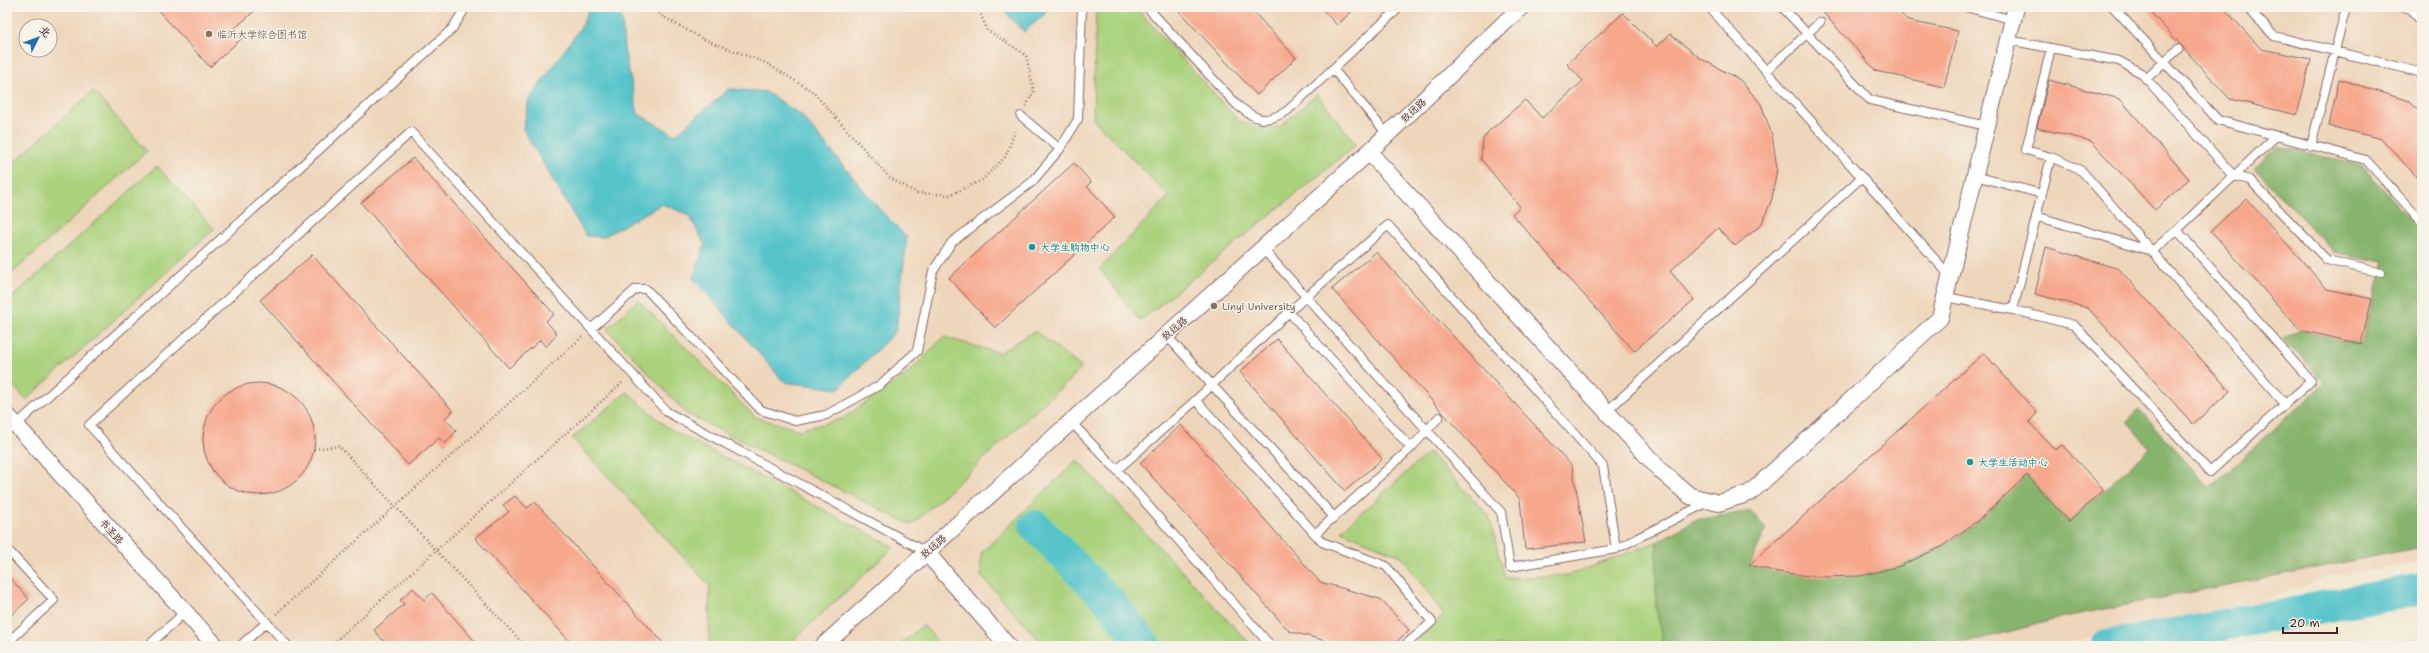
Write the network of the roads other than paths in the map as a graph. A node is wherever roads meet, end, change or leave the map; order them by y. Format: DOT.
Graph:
graph roads {
  1 [pos="466,7"];
  2 [pos="1082,7"];
  3 [pos="1147,7"];
  4 [pos="1400,7"];
  5 [pos="1521,7"];
  6 [pos="1710,7"];
  7 [pos="1782,7"];
  8 [pos="1966,7"];
  9 [pos="2113,7"];
  10 [pos="2247,7"];
  11 [pos="2346,7"];
  12 [pos="2403,7"];
  13 [pos="2014,13"];
  14 [pos="1820,22"];
  15 [pos="2422,22"];
  16 [pos="1806,33"];
  17 [pos="2008,40"];
  18 [pos="2051,48"];
  19 [pos="2178,50"];
  20 [pos="2334,52"];
  21 [pos="2164,63"];
  22 [pos="1333,69"];
  23 [pos="1766,70"];
  24 [pos="2422,75"];
  25 [pos="2146,78"];
  26 [pos="1021,116"];
  27 [pos="1987,126"];
  28 [pos="1387,134"];
  29 [pos="2276,136"];
  30 [pos="2311,146"];
  31 [pos="1060,149"];
  32 [pos="1369,152"];
  33 [pos="2051,158"];
  34 [pos="1975,176"];
  35 [pos="2234,176"];
  36 [pos="1862,177"];
  37 [pos="2042,194"];
  38 [pos="2036,216"];
  39 [pos="2422,222"];
  40 [pos="2177,230"];
  41 [pos="1262,248"];
  42 [pos="2152,251"];
  43 [pos="2381,272"];
  44 [pos="1951,276"];
  45 [pos="1307,296"];
  46 [pos="1946,297"];
  47 [pos="2013,310"];
  48 [pos="1289,312"];
  49 [pos="591,329"];
  50 [pos="1166,336"];
  51 [pos="1211,384"];
  52 [pos="1196,400"];
  53 [pos="2285,404"];
  54 [pos="1607,411"];
  55 [pos="1439,417"];
  56 [pos="12,420"];
  57 [pos="1071,422"];
  58 [pos="1429,429"];
  59 [pos="1411,448"];
  60 [pos="1118,470"];
  61 [pos="1711,501"];
  62 [pos="1334,517"];
  63 [pos="1315,534"];
  64 [pos="7,549"];
  65 [pos="1616,549"];
  66 [pos="926,552"];
  67 [pos="186,612"];
  68 [pos="267,622"];
  69 [pos="7,643"];
  70 [pos="148,646"];
  71 [pos="216,646"];
  72 [pos="240,646"];
  73 [pos="288,646"];
  74 [pos="823,646"];
  75 [pos="1008,646"];
  76 [pos="1271,646"];
  77 [pos="1404,646"];
  1 -- 56 [label="lane"];
  2 -- 31 [label="lane"];
  3 -- 22 [label="lane"];
  4 -- 22 [label="lane"];
  5 -- 28 [label="street, 致远路"];
  6 -- 23 [label="lane"];
  7 -- 16 [label="lane"];
  8 -- 13 [label="lane"];
  9 -- 21 [label="lane"];
  10 -- 20 [label="lane"];
  11 -- 20 [label="lane"];
  12 -- 15 [label="lane"];
  13 -- 17 [label="street"];
  14 -- 16 [label="lane"];
  16 -- 23 [label="lane"];
  16 -- 27 [label="lane"];
  17 -- 18 [label="lane"];
  17 -- 27 [label="street"];
  18 -- 25 [label="lane"];
  18 -- 33 [label="lane"];
  19 -- 21 [label="lane"];
  20 -- 24 [label="lane"];
  20 -- 30 [label="lane"];
  21 -- 25 [label="lane"];
  21 -- 29 [label="lane"];
  22 -- 28 [label="lane"];
  23 -- 36 [label="lane"];
  25 -- 35 [label="lane"];
  26 -- 31 [label="lane"];
  27 -- 34 [label="street"];
  28 -- 32 [label="street, 致远路"];
  29 -- 30 [label="lane"];
  29 -- 35 [label="lane"];
  30 -- 39 [label="lane"];
  31 -- 49 [label="lane"];
  32 -- 41 [label="street, 致远路"];
  32 -- 54 [label="street"];
  33 -- 37 [label="lane"];
  33 -- 42 [label="lane"];
  34 -- 37 [label="lane"];
  34 -- 44 [label="street"];
  35 -- 40 [label="lane"];
  35 -- 43 [label="lane"];
  36 -- 44 [label="lane"];
  36 -- 54 [label="lane"];
  37 -- 38 [label="lane"];
  38 -- 42 [label="lane"];
  38 -- 47 [label="lane"];
  40 -- 42 [label="lane"];
  40 -- 53 [label="lane"];
  41 -- 45 [label="lane"];
  41 -- 50 [label="street, 致远路"];
  42 -- 53 [label="lane"];
  44 -- 46 [label="street"];
  45 -- 48 [label="lane"];
  45 -- 58 [label="lane"];
  45 -- 65 [label="lane"];
  46 -- 47 [label="lane"];
  46 -- 61 [label="street"];
  47 -- 53 [label="lane"];
  48 -- 51 [label="lane"];
  48 -- 59 [label="lane"];
  49 -- 66 [label="lane"];
  49 -- 68 [label="lane"];
  50 -- 51 [label="lane"];
  50 -- 57 [label="street, 致远路"];
  51 -- 52 [label="lane"];
  51 -- 62 [label="lane"];
  52 -- 60 [label="lane"];
  52 -- 63 [label="lane"];
  54 -- 61 [label="street"];
  55 -- 58 [label="lane"];
  56 -- 67 [label="street, 书圣路"];
  57 -- 60 [label="lane"];
  57 -- 66 [label="street, 致远路"];
  58 -- 59 [label="lane"];
  58 -- 65 [label="lane"];
  59 -- 62 [label="lane"];
  60 -- 76 [label="lane"];
  61 -- 65 [label="lane"];
  62 -- 63 [label="lane"];
  63 -- 77 [label="lane"];
  64 -- 69 [label="lane"];
  66 -- 74 [label="street, 致远路"];
  66 -- 75 [label="street"];
  67 -- 70 [label="lane"];
  67 -- 71 [label="street, 书圣路"];
  68 -- 72 [label="lane"];
  68 -- 73 [label="lane"];
}
